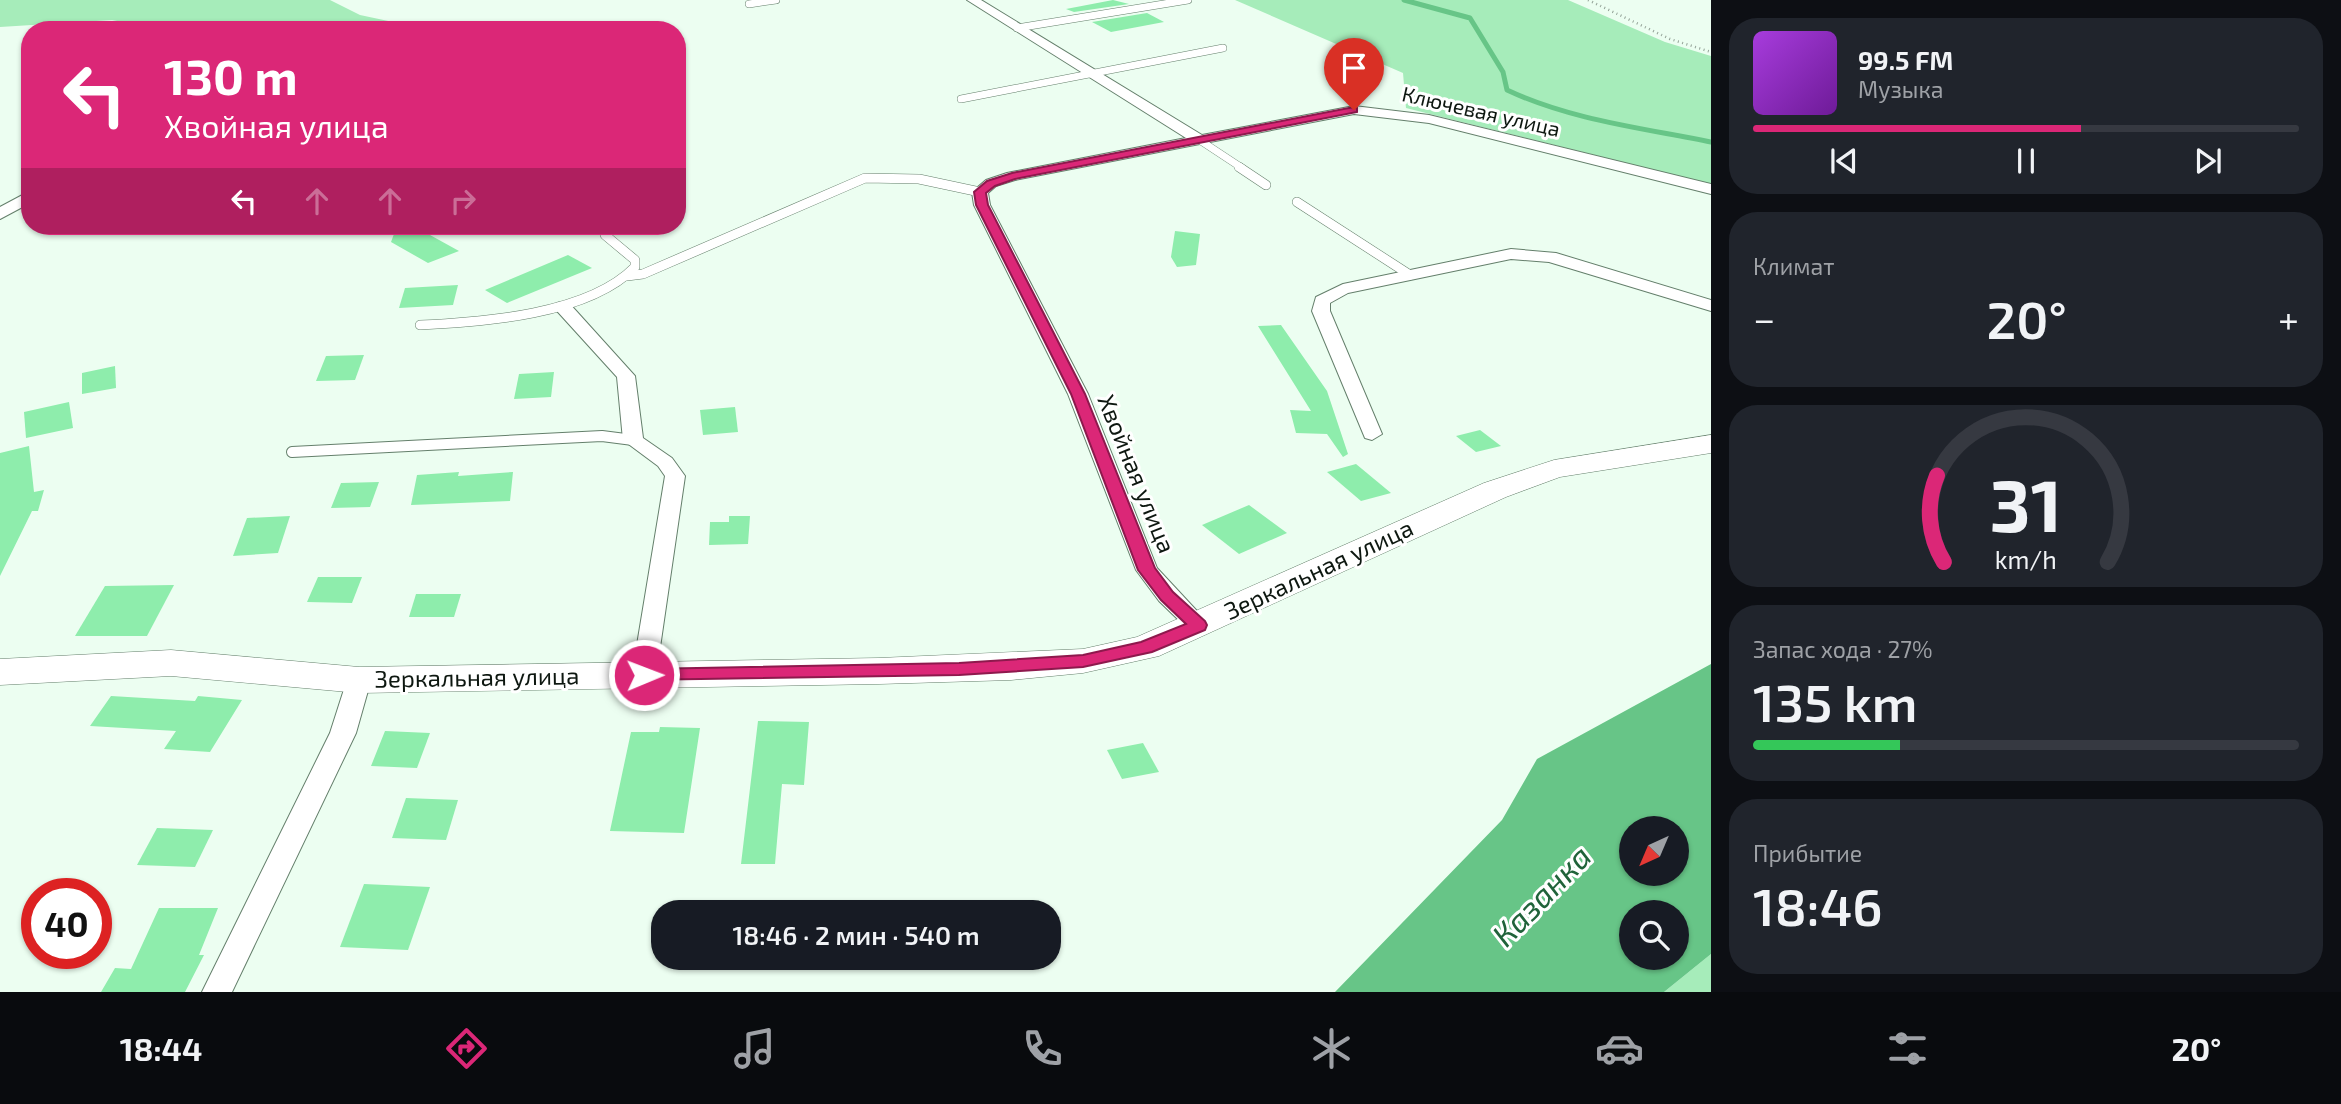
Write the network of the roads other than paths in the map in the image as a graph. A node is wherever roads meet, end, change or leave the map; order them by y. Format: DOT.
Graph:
graph roads {
  1 [pos="776,0"];
  2 [pos="973,0"];
  3 [pos="1188,0"];
  4 [pos="749,4"];
  5 [pos="1017,27"];
  6 [pos="1223,48"];
  7 [pos="1089,73"];
  8 [pos="961,99"];
  9 [pos="1198,139"];
  10 [pos="1266,185"];
  11 [pos="1711,189"];
  12 [pos="980,192"];
  13 [pos="21,202"];
  14 [pos="1297,202"];
  15 [pos="0,215"];
  16 [pos="605,235"];
  17 [pos="1410,275"];
  18 [pos="627,276"];
  19 [pos="1711,306"];
  20 [pos="563,307"];
  21 [pos="420,325"];
  22 [pos="1372,434"];
  23 [pos="633,440"];
  24 [pos="1711,444"];
  25 [pos="292,452"];
  26 [pos="1198,625"];
  27 [pos="0,672"];
  28 [pos="644,675"];
  29 [pos="359,680"];
  30 [pos="217,992"];
  1 -- 4 [label="lane"];
  2 -- 5 [label="street"];
  3 -- 5 [label="lane"];
  5 -- 7 [label="street"];
  6 -- 7 [label="lane"];
  7 -- 8 [label="lane"];
  7 -- 9 [label="street"];
  9 -- 10 [label="lane"];
  9 -- 11 [label="street, Ключевая улица"];
  9 -- 12 [label="street"];
  12 -- 18 [label="lane"];
  12 -- 26 [label="street, Хвойная улица"];
  13 -- 15 [label="street"];
  14 -- 17 [label="lane"];
  16 -- 18 [label="lane"];
  17 -- 19 [label="street"];
  17 -- 22 [label="street"];
  18 -- 20 [label="lane"];
  20 -- 21 [label="lane"];
  20 -- 23 [label="street"];
  23 -- 25 [label="lane"];
  23 -- 28 [label="street"];
  24 -- 26 [label="street, Зеркальная улица"];
  26 -- 28 [label="street, Зеркальная улица"];
  27 -- 29 [label="street, Зеркальная улица"];
  28 -- 29 [label="street, Зеркальная улица"];
  29 -- 30 [label="street"];
}
